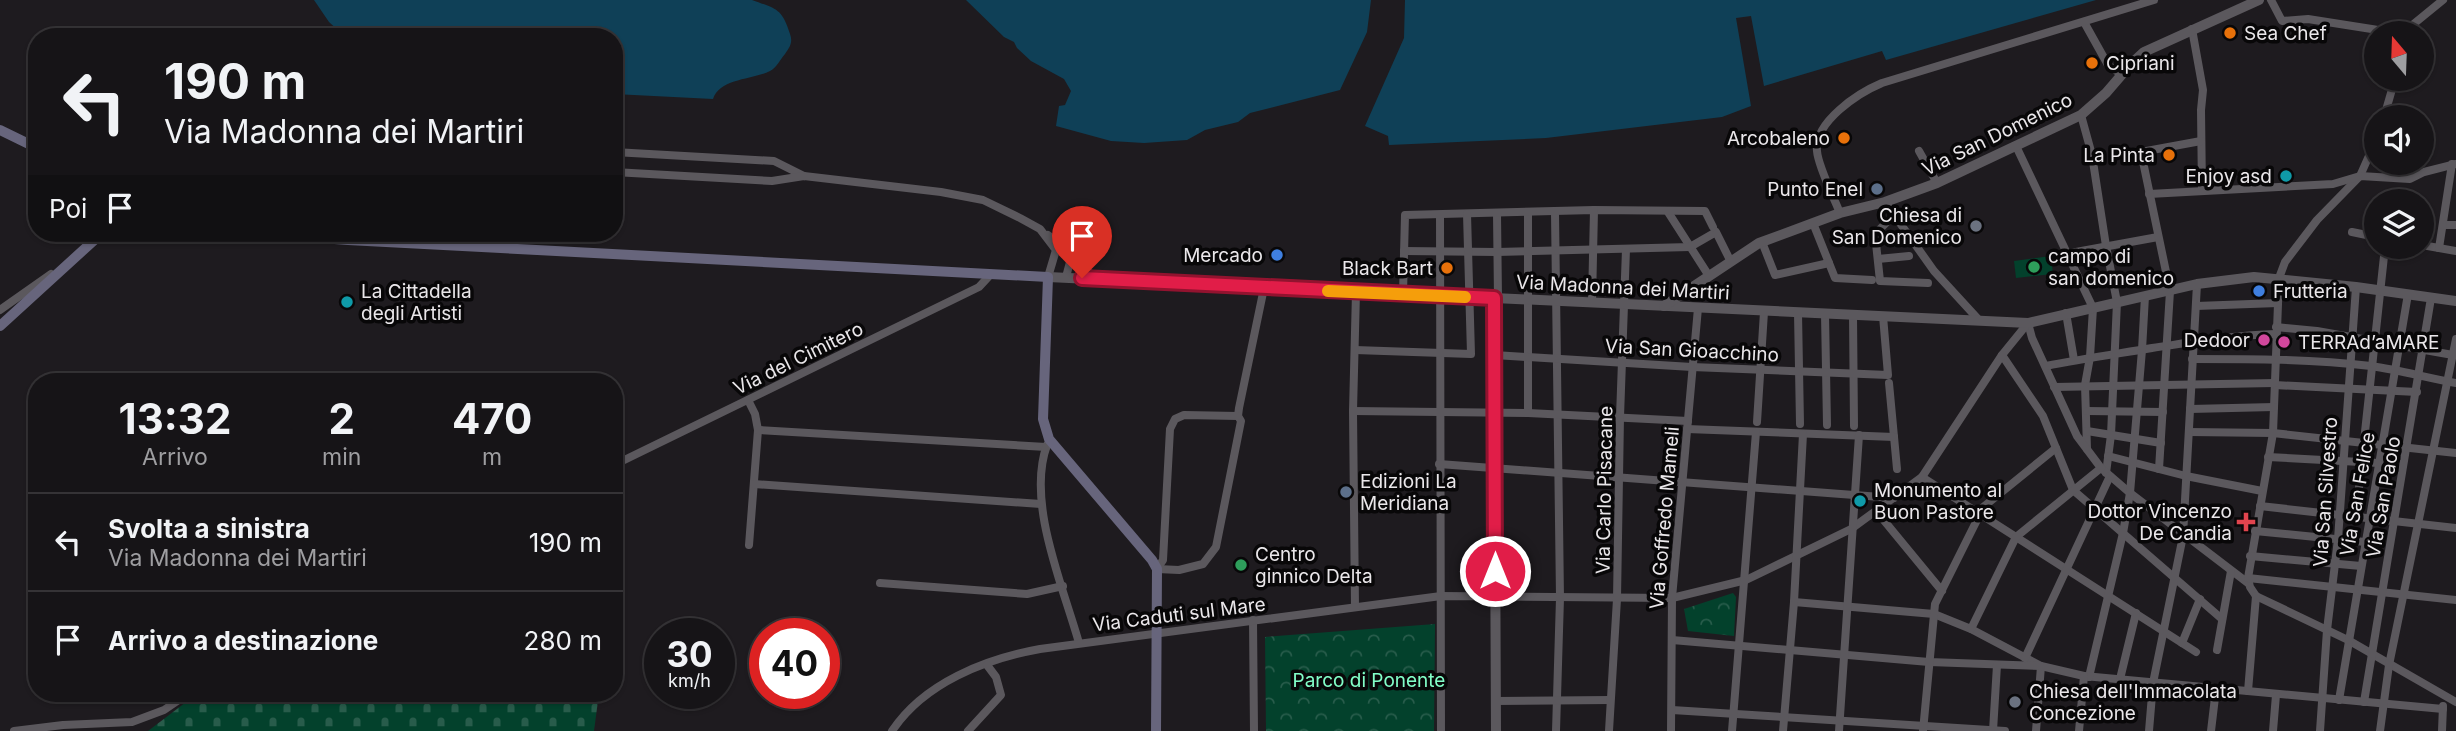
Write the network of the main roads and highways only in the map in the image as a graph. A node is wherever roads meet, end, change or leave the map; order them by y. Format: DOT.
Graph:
graph roads {
  1 [pos="0,130"];
  2 [pos="28,144"];
  3 [pos="93,242"];
  4 [pos="386,242"];
  5 [pos="0,326"];
  6 [pos="1156,731"];
  1 -- 2 [label="main road"];
  3 -- 5 [label="main road"];
  4 -- 6 [label="main road"];
}
